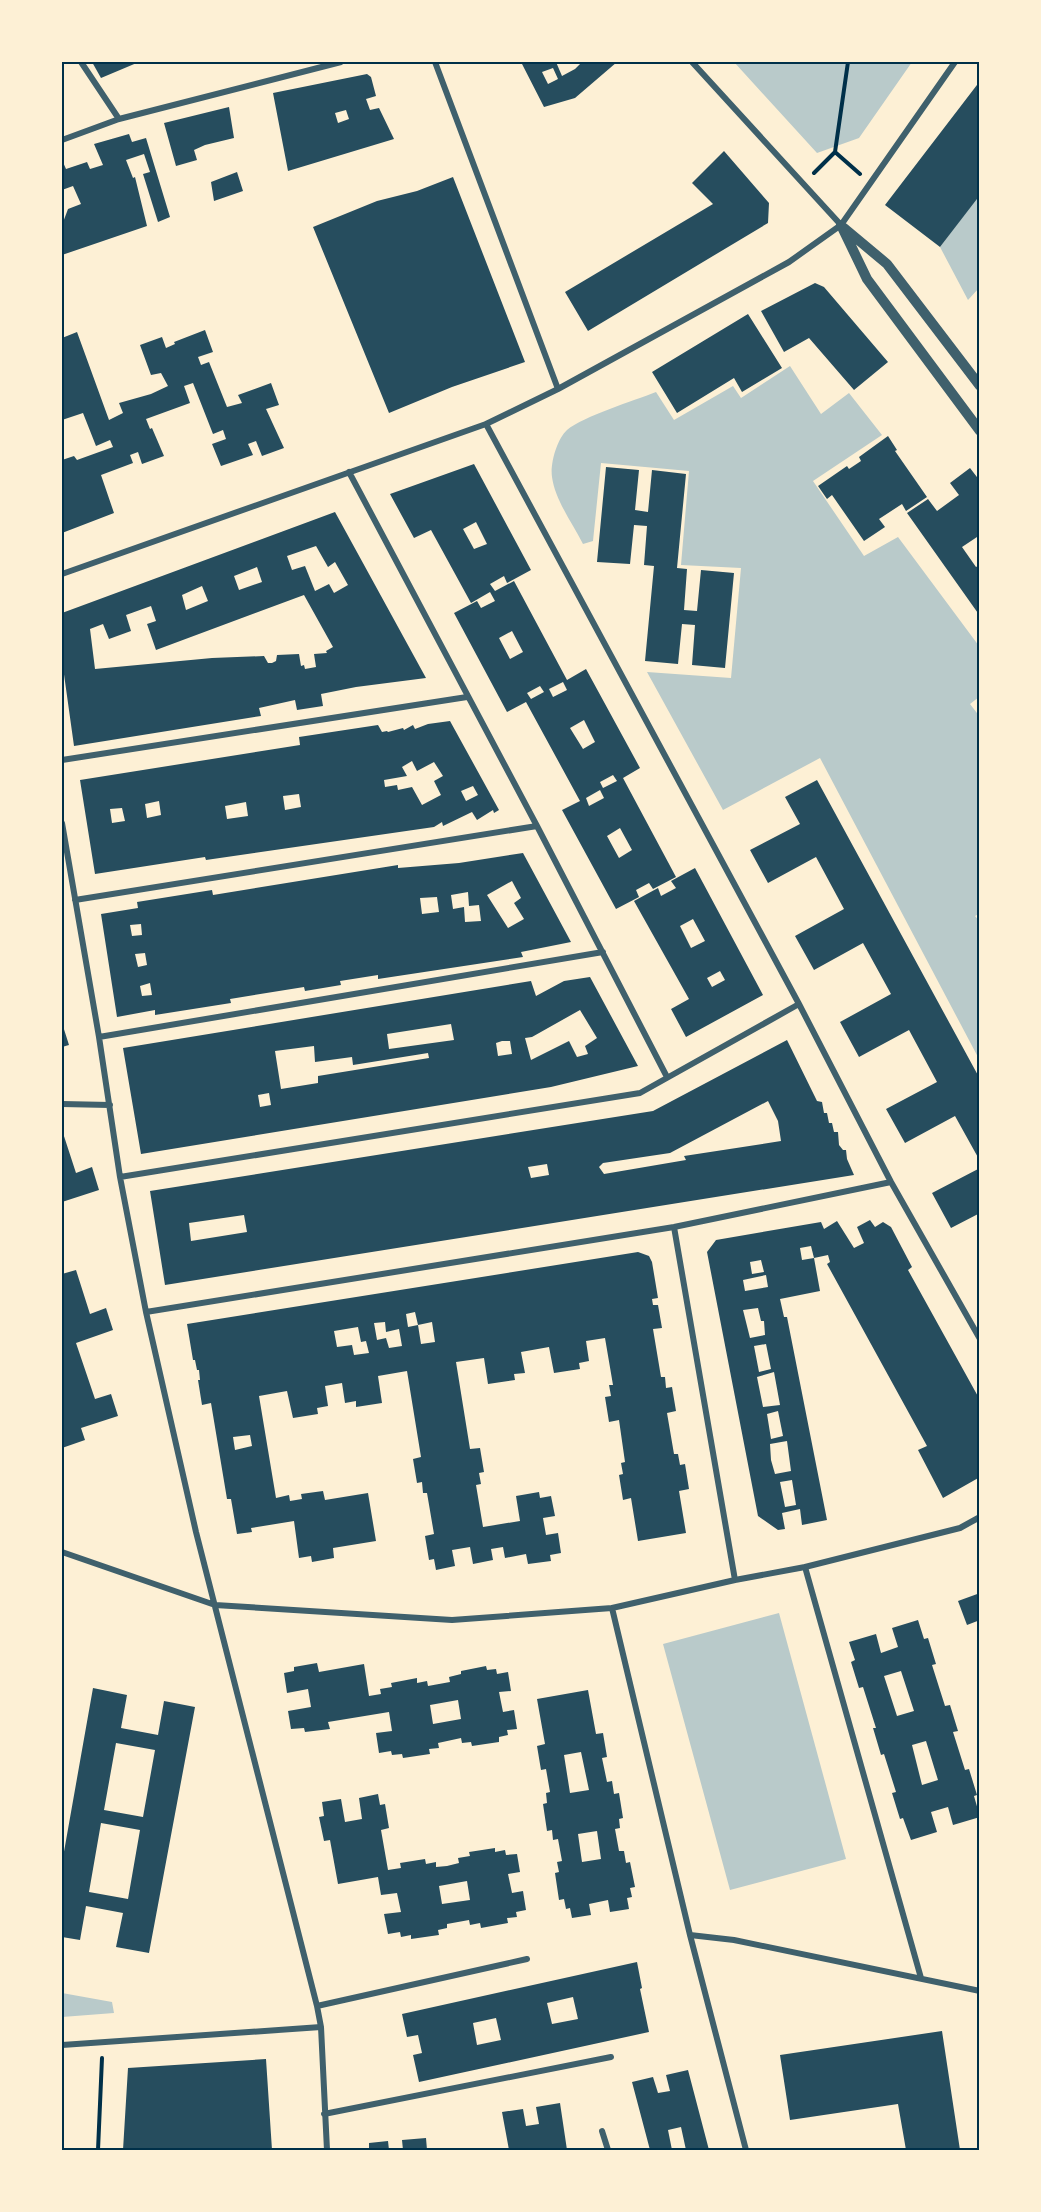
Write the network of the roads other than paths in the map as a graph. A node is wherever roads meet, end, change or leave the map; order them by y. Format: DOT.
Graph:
graph roads {
  1 [pos="81,62"];
  2 [pos="341,62"];
  3 [pos="435,62"];
  4 [pos="692,62"];
  5 [pos="955,62"];
  6 [pos="119,119"];
  7 [pos="62,140"];
  8 [pos="841,225"];
  9 [pos="980,386"];
  10 [pos="558,389"];
  11 [pos="486,424"];
  12 [pos="980,431"];
  13 [pos="349,472"];
  14 [pos="62,574"];
  15 [pos="467,697"];
  16 [pos="62,760"];
  17 [pos="62,823"];
  18 [pos="537,826"];
  19 [pos="75,900"];
  20 [pos="603,952"];
  21 [pos="799,1004"];
  22 [pos="99,1037"];
  23 [pos="666,1077"];
  24 [pos="62,1104"];
  25 [pos="110,1105"];
  26 [pos="120,1177"];
  27 [pos="891,1182"];
  28 [pos="675,1227"];
  29 [pos="146,1312"];
  30 [pos="980,1339"];
  31 [pos="980,1518"];
  32 [pos="62,1552"];
  33 [pos="805,1568"];
  34 [pos="735,1580"];
  35 [pos="215,1605"];
  36 [pos="612,1608"];
  37 [pos="690,1935"];
  38 [pos="527,1959"];
  39 [pos="921,1978"];
  40 [pos="980,1991"];
  41 [pos="317,2006"];
  42 [pos="321,2027"];
  43 [pos="62,2045"];
  44 [pos="611,2058"];
  45 [pos="324,2114"];
  46 [pos="602,2131"];
  47 [pos="327,2151"];
  48 [pos="608,2151"];
  49 [pos="746,2151"];
  1 -- 6 [label="street"];
  2 -- 6 [label="street"];
  3 -- 10 [label="street"];
  4 -- 8 [label="street"];
  5 -- 8 [label="street"];
  6 -- 7 [label="street"];
  8 -- 9 [label="street"];
  8 -- 10 [label="street"];
  8 -- 12 [label="street"];
  10 -- 11 [label="street"];
  11 -- 13 [label="street"];
  11 -- 21 [label="street"];
  13 -- 14 [label="street"];
  13 -- 15 [label="street"];
  15 -- 16 [label="street"];
  15 -- 18 [label="street"];
  17 -- 19 [label="street"];
  18 -- 19 [label="street"];
  18 -- 20 [label="street"];
  19 -- 22 [label="street"];
  20 -- 22 [label="street"];
  20 -- 23 [label="street"];
  21 -- 23 [label="street"];
  21 -- 27 [label="street"];
  22 -- 25 [label="street"];
  23 -- 26 [label="street"];
  24 -- 25 [label="street"];
  25 -- 26 [label="street"];
  26 -- 29 [label="street"];
  27 -- 28 [label="street"];
  27 -- 30 [label="street"];
  28 -- 29 [label="street"];
  28 -- 34 [label="street"];
  29 -- 35 [label="street"];
  31 -- 33 [label="street"];
  32 -- 35 [label="street"];
  33 -- 34 [label="street"];
  33 -- 39 [label="street"];
  34 -- 36 [label="street"];
  35 -- 36 [label="street"];
  35 -- 41 [label="street"];
  36 -- 37 [label="street"];
  37 -- 39 [label="street"];
  37 -- 49 [label="street"];
  38 -- 41 [label="street"];
  39 -- 40 [label="street"];
  41 -- 42 [label="street"];
  42 -- 43 [label="street"];
  42 -- 45 [label="street"];
  44 -- 45 [label="street"];
  45 -- 47 [label="street"];
  46 -- 48 [label="street"];
}
